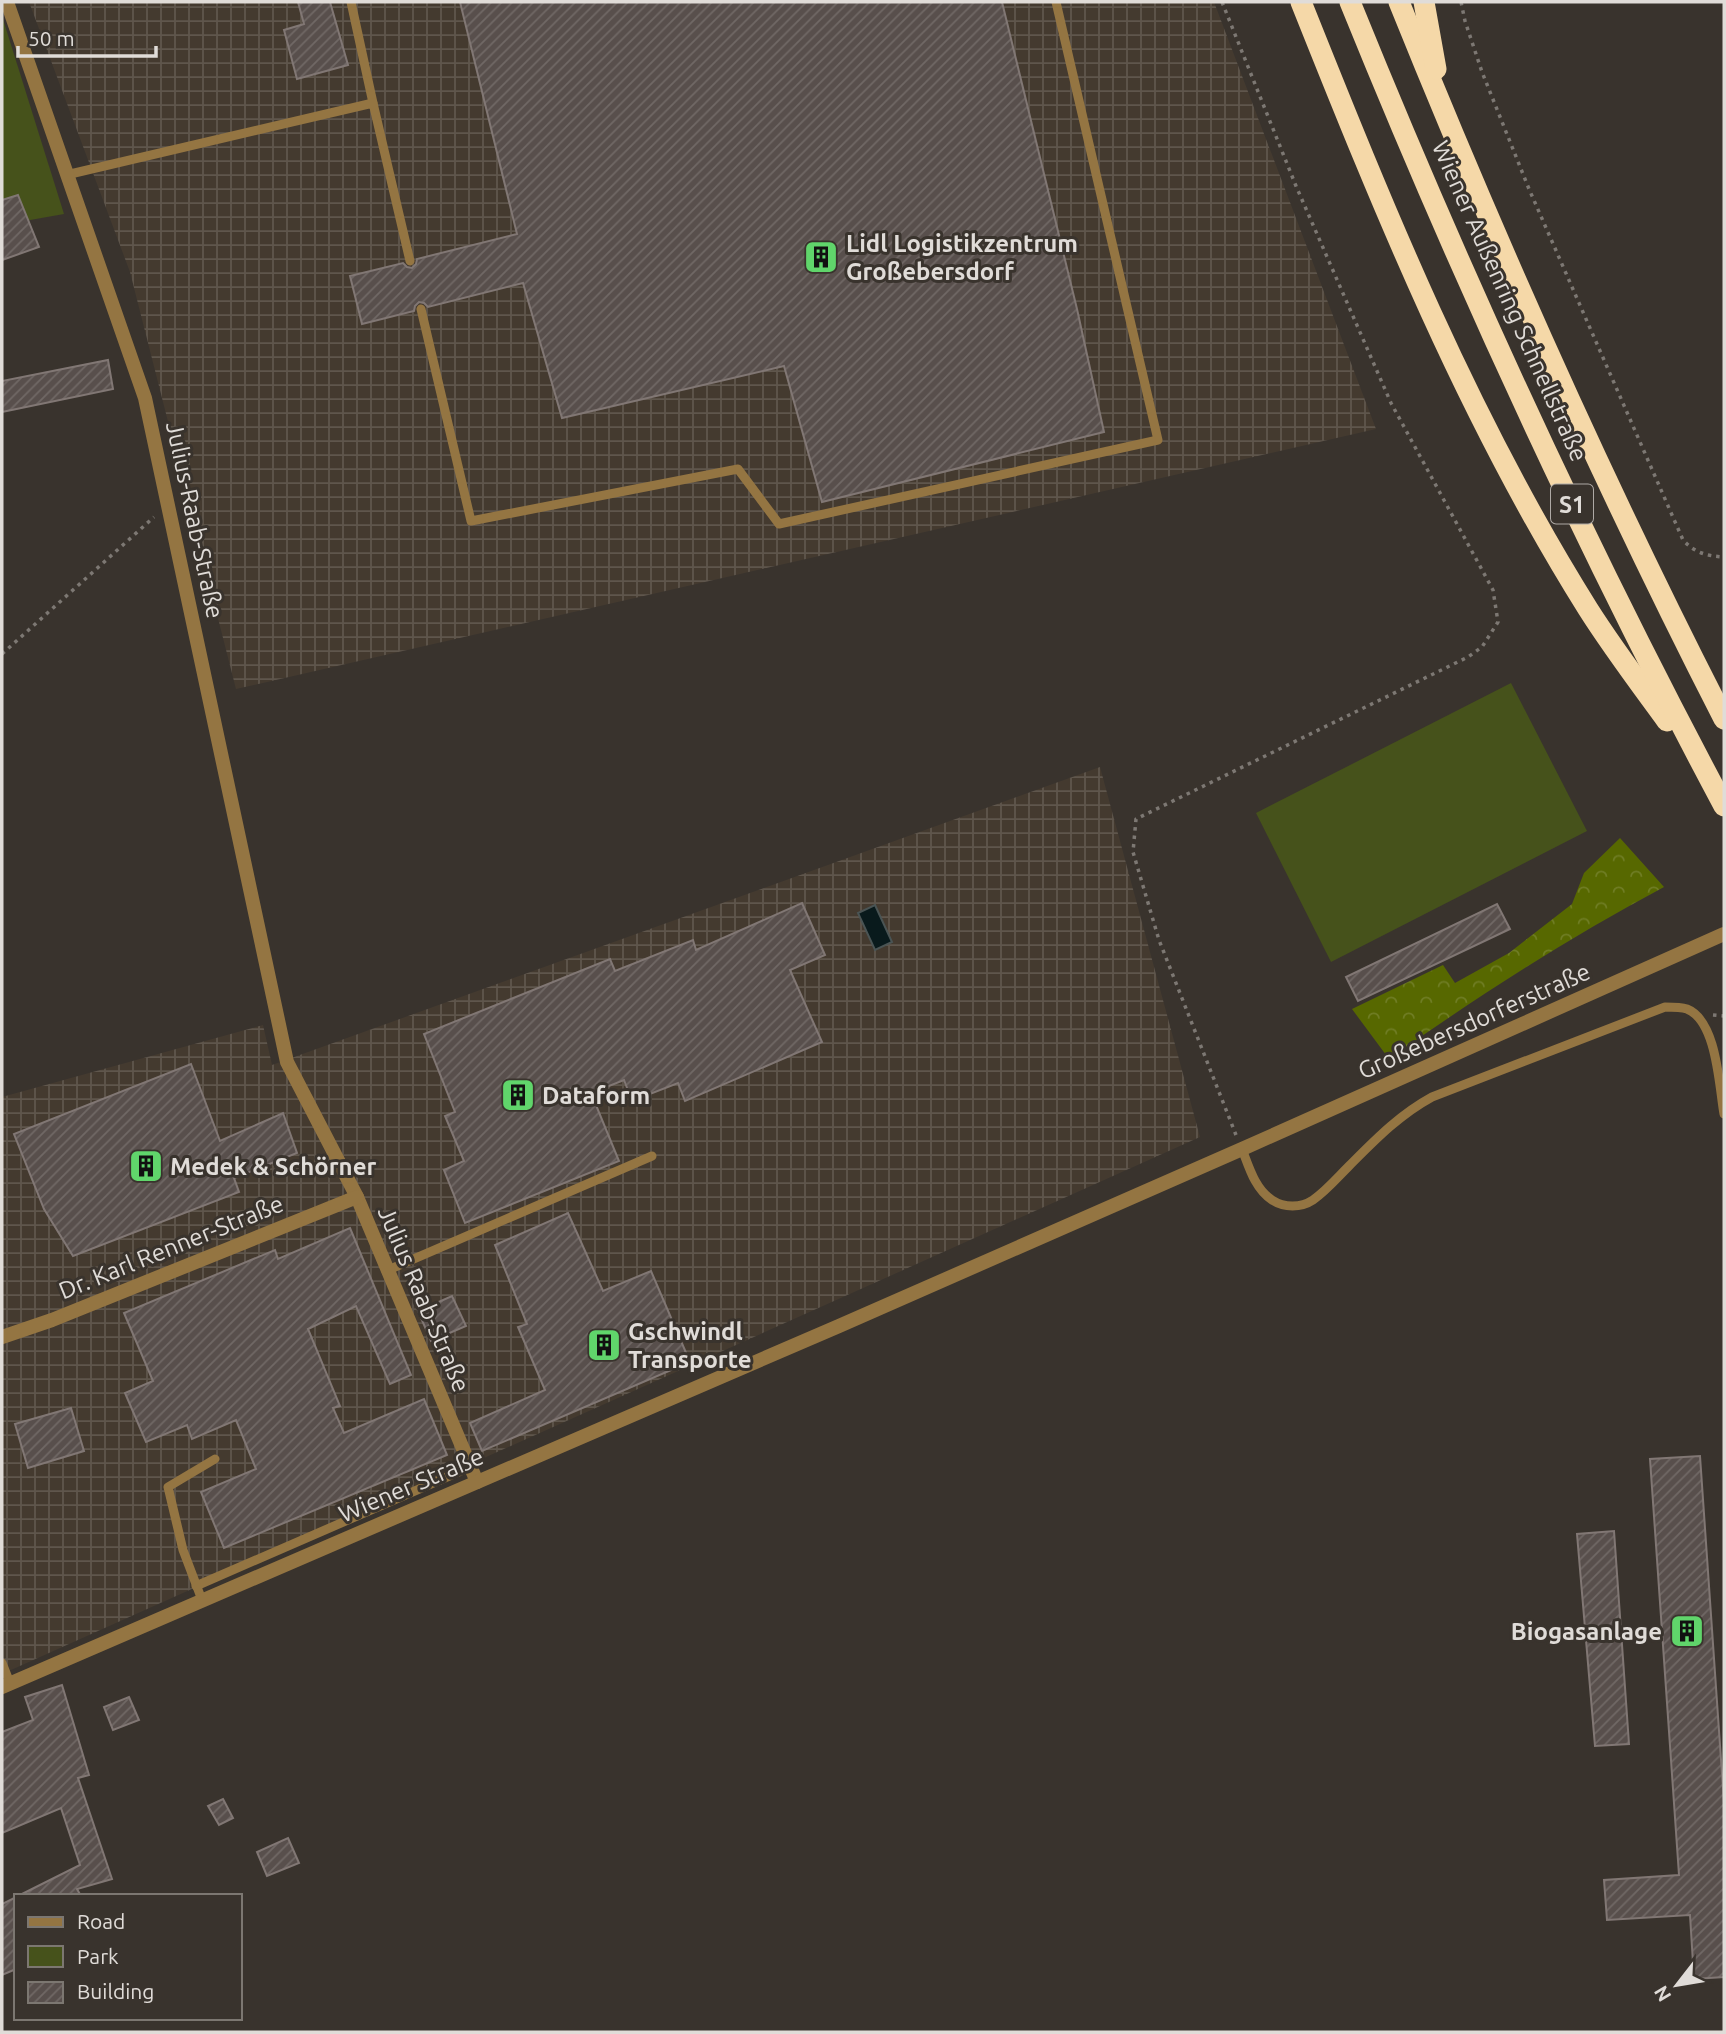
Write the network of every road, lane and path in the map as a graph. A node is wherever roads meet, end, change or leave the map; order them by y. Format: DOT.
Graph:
graph roads {
  1 [pos="6,2"];
  2 [pos="351,2"];
  3 [pos="1056,2"];
  4 [pos="1222,2"];
  5 [pos="1301,2"];
  6 [pos="1350,2"];
  7 [pos="1399,2"];
  8 [pos="1424,2"];
  9 [pos="1461,2"];
  10 [pos="373,103"];
  11 [pos="1443,109"];
  12 [pos="66,175"];
  13 [pos="410,261"];
  14 [pos="421,309"];
  15 [pos="169,504"];
  16 [pos="1724,557"];
  17 [pos="2,654"];
  18 [pos="1724,719"];
  19 [pos="1712,783"];
  20 [pos="1724,806"];
  21 [pos="1724,934"];
  22 [pos="287,1062"];
  23 [pos="1724,1114"];
  24 [pos="1242,1149"];
  25 [pos="652,1156"];
  26 [pos="357,1197"];
  27 [pos="386,1271"];
  28 [pos="839,1326"];
  29 [pos="2,1337"];
  30 [pos="215,1459"];
  31 [pos="470,1467"];
  32 [pos="477,1482"];
  33 [pos="196,1586"];
  34 [pos="202,1600"];
  35 [pos="2,1663"];
  36 [pos="6,1685"];
  1 -- 12 [label="street, Julius-Raab-Straße"];
  2 -- 10 [label="lane"];
  3 -- 14 [label="lane"];
  4 -- 24 [label="path"];
  5 -- 19 [label="highway"];
  6 -- 19 [label="highway, Wiener Außenring Schnellstraße / S1"];
  7 -- 11 [label="highway, Wiener Außenring Schnellstraße / S1"];
  8 -- 11 [label="highway"];
  9 -- 16 [label="path"];
  10 -- 12 [label="lane"];
  10 -- 13 [label="lane"];
  11 -- 18 [label="highway, Wiener Außenring Schnellstraße / S1"];
  12 -- 15 [label="street, Julius-Raab-Straße"];
  15 -- 17 [label="path"];
  15 -- 22 [label="street, Julius-Raab-Straße"];
  19 -- 20 [label="highway, Wiener Außenring Schnellstraße / S1"];
  21 -- 24 [label="street, Großebersdorferstraße"];
  22 -- 26 [label="street, Julius Raab-Straße"];
  23 -- 24 [label="lane"];
  24 -- 28 [label="street, Großebersdorferstraße"];
  25 -- 27 [label="lane"];
  26 -- 27 [label="street, Julius Raab-Straße"];
  26 -- 29 [label="street, Dr. Karl Renner-Straße"];
  27 -- 31 [label="street, Julius Raab-Straße"];
  28 -- 32 [label="street, Wiener Straße"];
  30 -- 33 [label="lane"];
  31 -- 32 [label="street, Julius Raab-Straße"];
  31 -- 33 [label="lane"];
  32 -- 34 [label="street, Wiener Straße"];
  33 -- 34 [label="lane"];
  34 -- 36 [label="street, Wiener Straße"];
  35 -- 36 [label="lane"];
}
